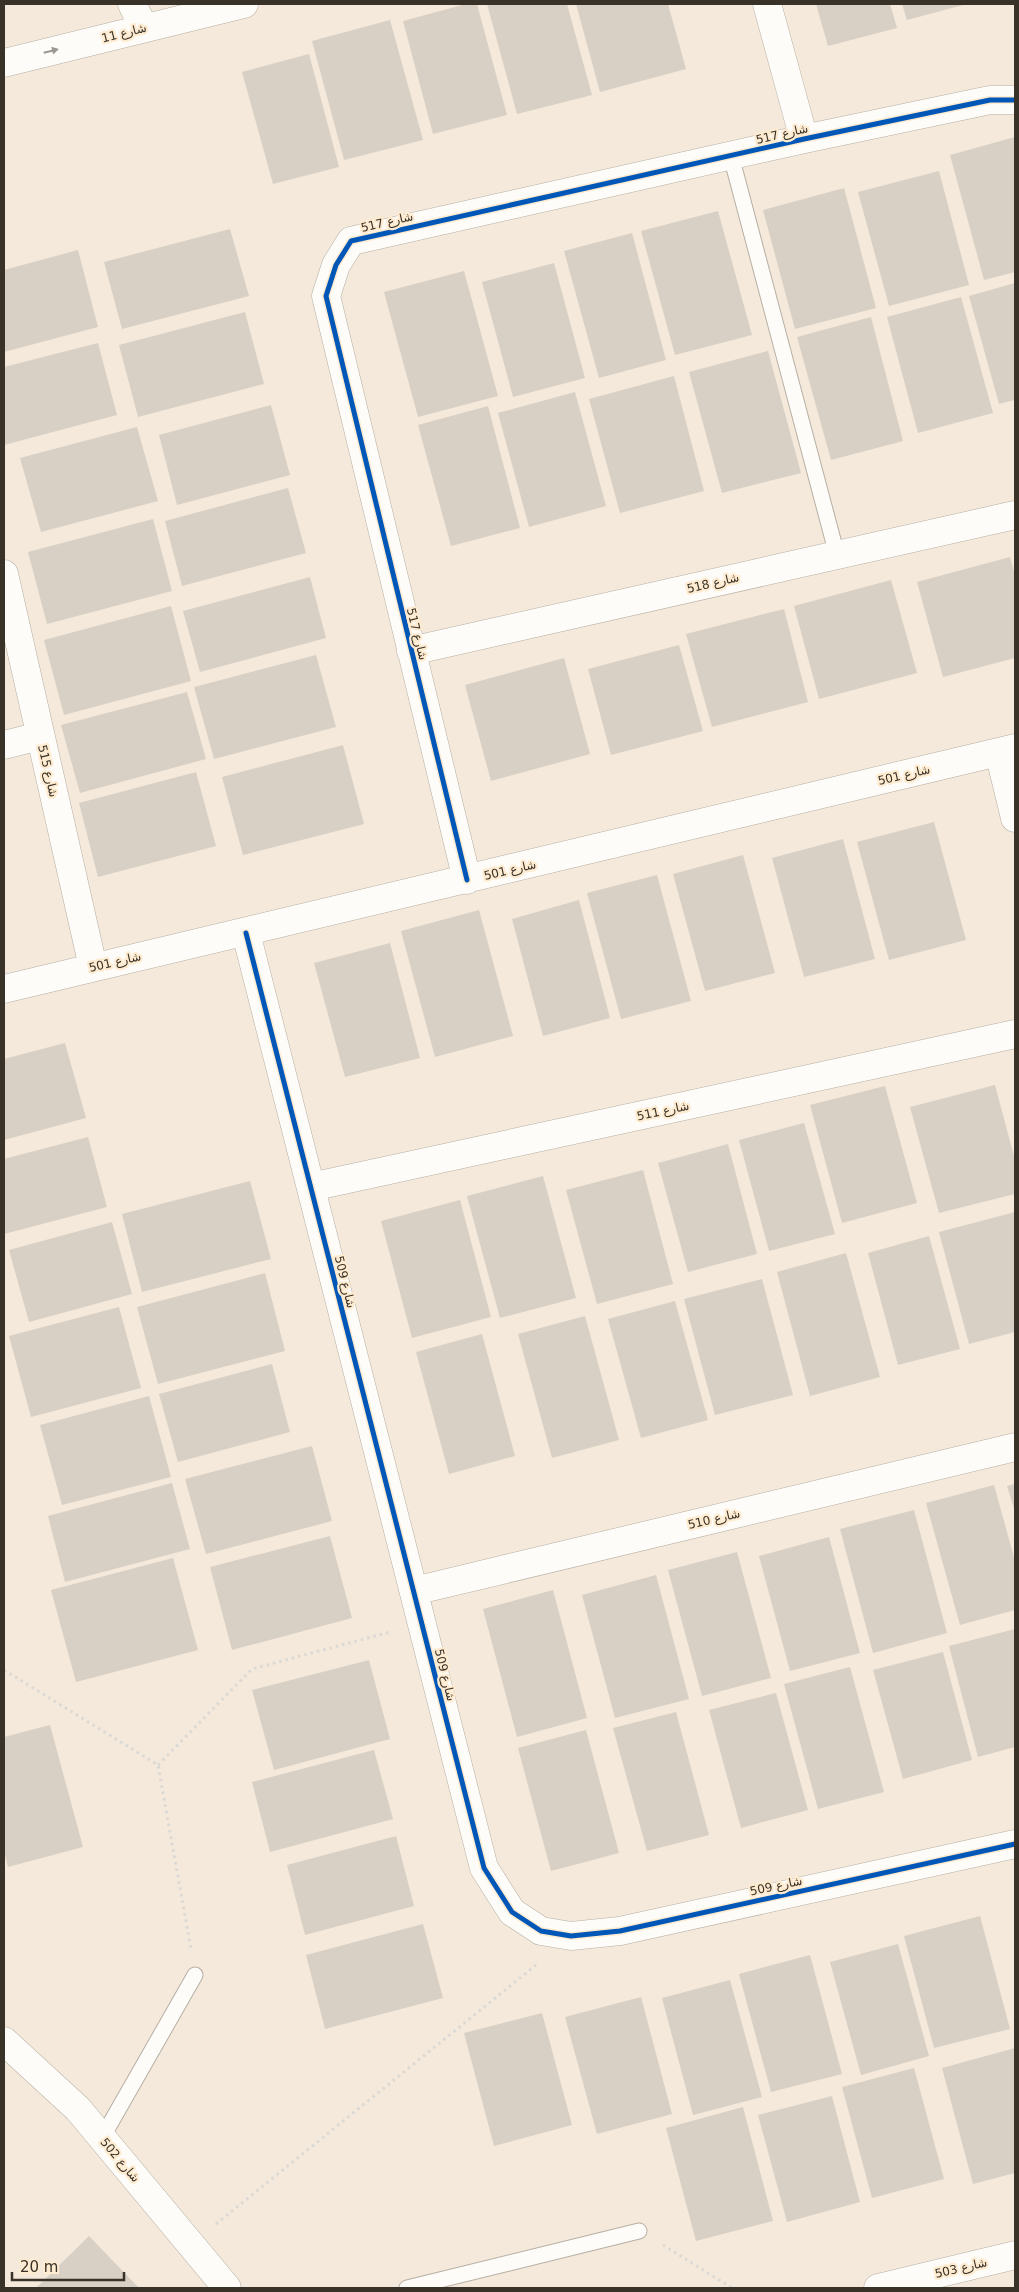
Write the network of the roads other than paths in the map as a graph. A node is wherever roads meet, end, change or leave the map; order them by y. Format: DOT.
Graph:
graph roads {
  1 [pos="132,4"];
  2 [pos="244,4"];
  3 [pos="767,4"];
  4 [pos="144,28"];
  5 [pos="4,63"];
  6 [pos="1015,100"];
  7 [pos="804,140"];
  8 [pos="730,156"];
  9 [pos="1015,515"];
  10 [pos="837,555"];
  11 [pos="4,574"];
  12 [pos="411,651"];
  13 [pos="40,736"];
  14 [pos="4,745"];
  15 [pos="1007,750"];
  16 [pos="1015,818"];
  17 [pos="467,880"];
  18 [pos="246,933"];
  19 [pos="92,967"];
  20 [pos="4,989"];
  21 [pos="1015,1034"];
  22 [pos="311,1187"];
  23 [pos="1015,1447"];
  24 [pos="414,1591"];
  25 [pos="1015,1844"];
  26 [pos="196,1974"];
  27 [pos="4,2041"];
  28 [pos="102,2138"];
  29 [pos="639,2231"];
  30 [pos="1015,2256"];
  31 [pos="227,2288"];
  32 [pos="407,2288"];
  33 [pos="878,2288"];
  1 -- 4 [label="street"];
  2 -- 4 [label="street, شارع 11"];
  3 -- 7 [label="street, شارع 517"];
  5 -- 4 [label="street, شارع 11, one-way"];
  6 -- 7 [label="street, شارع 517"];
  7 -- 8 [label="street, شارع 517"];
  8 -- 10 [label="lane"];
  8 -- 12 [label="street, شارع 517"];
  9 -- 10 [label="street, شارع 518"];
  10 -- 12 [label="street, شارع 518"];
  11 -- 13 [label="street, شارع 515"];
  12 -- 17 [label="street, شارع 517"];
  13 -- 14 [label="street"];
  13 -- 19 [label="street, شارع 515"];
  15 -- 16 [label="street"];
  15 -- 17 [label="street, شارع 501"];
  17 -- 18 [label="street, شارع 501"];
  18 -- 19 [label="street, شارع 501"];
  18 -- 22 [label="street, شارع 509"];
  19 -- 20 [label="street, شارع 501"];
  21 -- 22 [label="street, شارع 511"];
  22 -- 24 [label="street, شارع 509"];
  23 -- 24 [label="street, شارع 510"];
  24 -- 25 [label="street, شارع 509"];
  26 -- 28 [label="lane"];
  27 -- 28 [label="street, شارع 502"];
  28 -- 31 [label="street, شارع 502"];
  29 -- 32 [label="lane"];
  30 -- 33 [label="street, شارع 503"];
}
